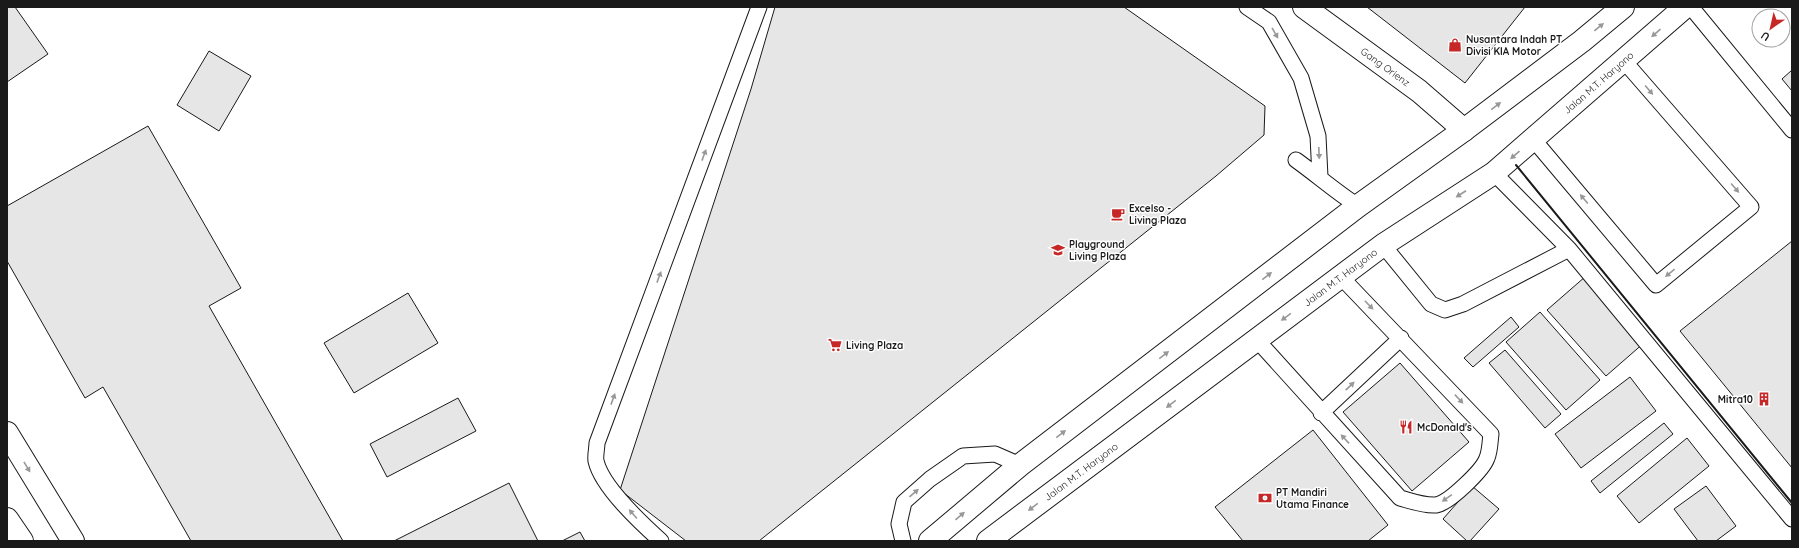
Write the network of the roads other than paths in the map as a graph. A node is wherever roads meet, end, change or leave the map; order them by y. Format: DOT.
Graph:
graph roads {
  1 [pos="759,7"];
  2 [pos="1247,7"];
  3 [pos="1304,7"];
  4 [pos="1623,7"];
  5 [pos="1685,7"];
  6 [pos="1691,7"];
  7 [pos="1624,61"];
  8 [pos="1464,130"];
  9 [pos="1792,130"];
  10 [pos="1533,139"];
  11 [pos="1296,160"];
  12 [pos="1494,173"];
  13 [pos="1320,177"];
  14 [pos="1358,206"];
  15 [pos="1383,245"];
  16 [pos="1569,249"];
  17 [pos="1342,277"];
  18 [pos="1402,338"];
  19 [pos="1256,339"];
  20 [pos="1321,413"];
  21 [pos="7,433"];
  22 [pos="1020,465"];
  23 [pos="7,519"];
  24 [pos="1792,519"];
  25 [pos="22,541"];
  26 [pos="73,541"];
  27 [pos="661,541"];
  28 [pos="903,541"];
  29 [pos="930,541"];
  30 [pos="988,541"];
  27 -- 1 [label="lane, one-way"];
  2 -- 13 [label="lane, one-way"];
  3 -- 8 [label="main road, Gang Orienz"];
  8 -- 4 [label="main road, one-way"];
  5 -- 7 [label="main road, Jalan M.T. Haryono, one-way"];
  6 -- 9 [label="lane"];
  7 -- 10 [label="main road, Jalan M.T. Haryono"];
  7 -- 10 [label="lane, one-way"];
  8 -- 14 [label="main road"];
  10 -- 12 [label="main road, Jalan M.T. Haryono, one-way"];
  11 -- 13 [label="lane"];
  12 -- 15 [label="main road, Jalan M.T. Haryono, one-way"];
  12 -- 16 [label="lane"];
  13 -- 14 [label="lane"];
  22 -- 14 [label="main road, one-way"];
  15 -- 16 [label="lane"];
  15 -- 17 [label="main road, Jalan M.T. Haryono"];
  16 -- 24 [label="lane"];
  17 -- 18 [label="lane, one-way"];
  17 -- 19 [label="main road, Jalan M.T. Haryono, one-way"];
  20 -- 18 [label="lane, one-way"];
  18 -- 20 [label="lane, one-way"];
  19 -- 20 [label="lane"];
  19 -- 30 [label="main road, Jalan M.T. Haryono, one-way"];
  21 -- 26 [label="main road, one-way"];
  28 -- 22 [label="lane, one-way"];
  29 -- 22 [label="main road, one-way"];
  23 -- 25 [label="main road"];
}
